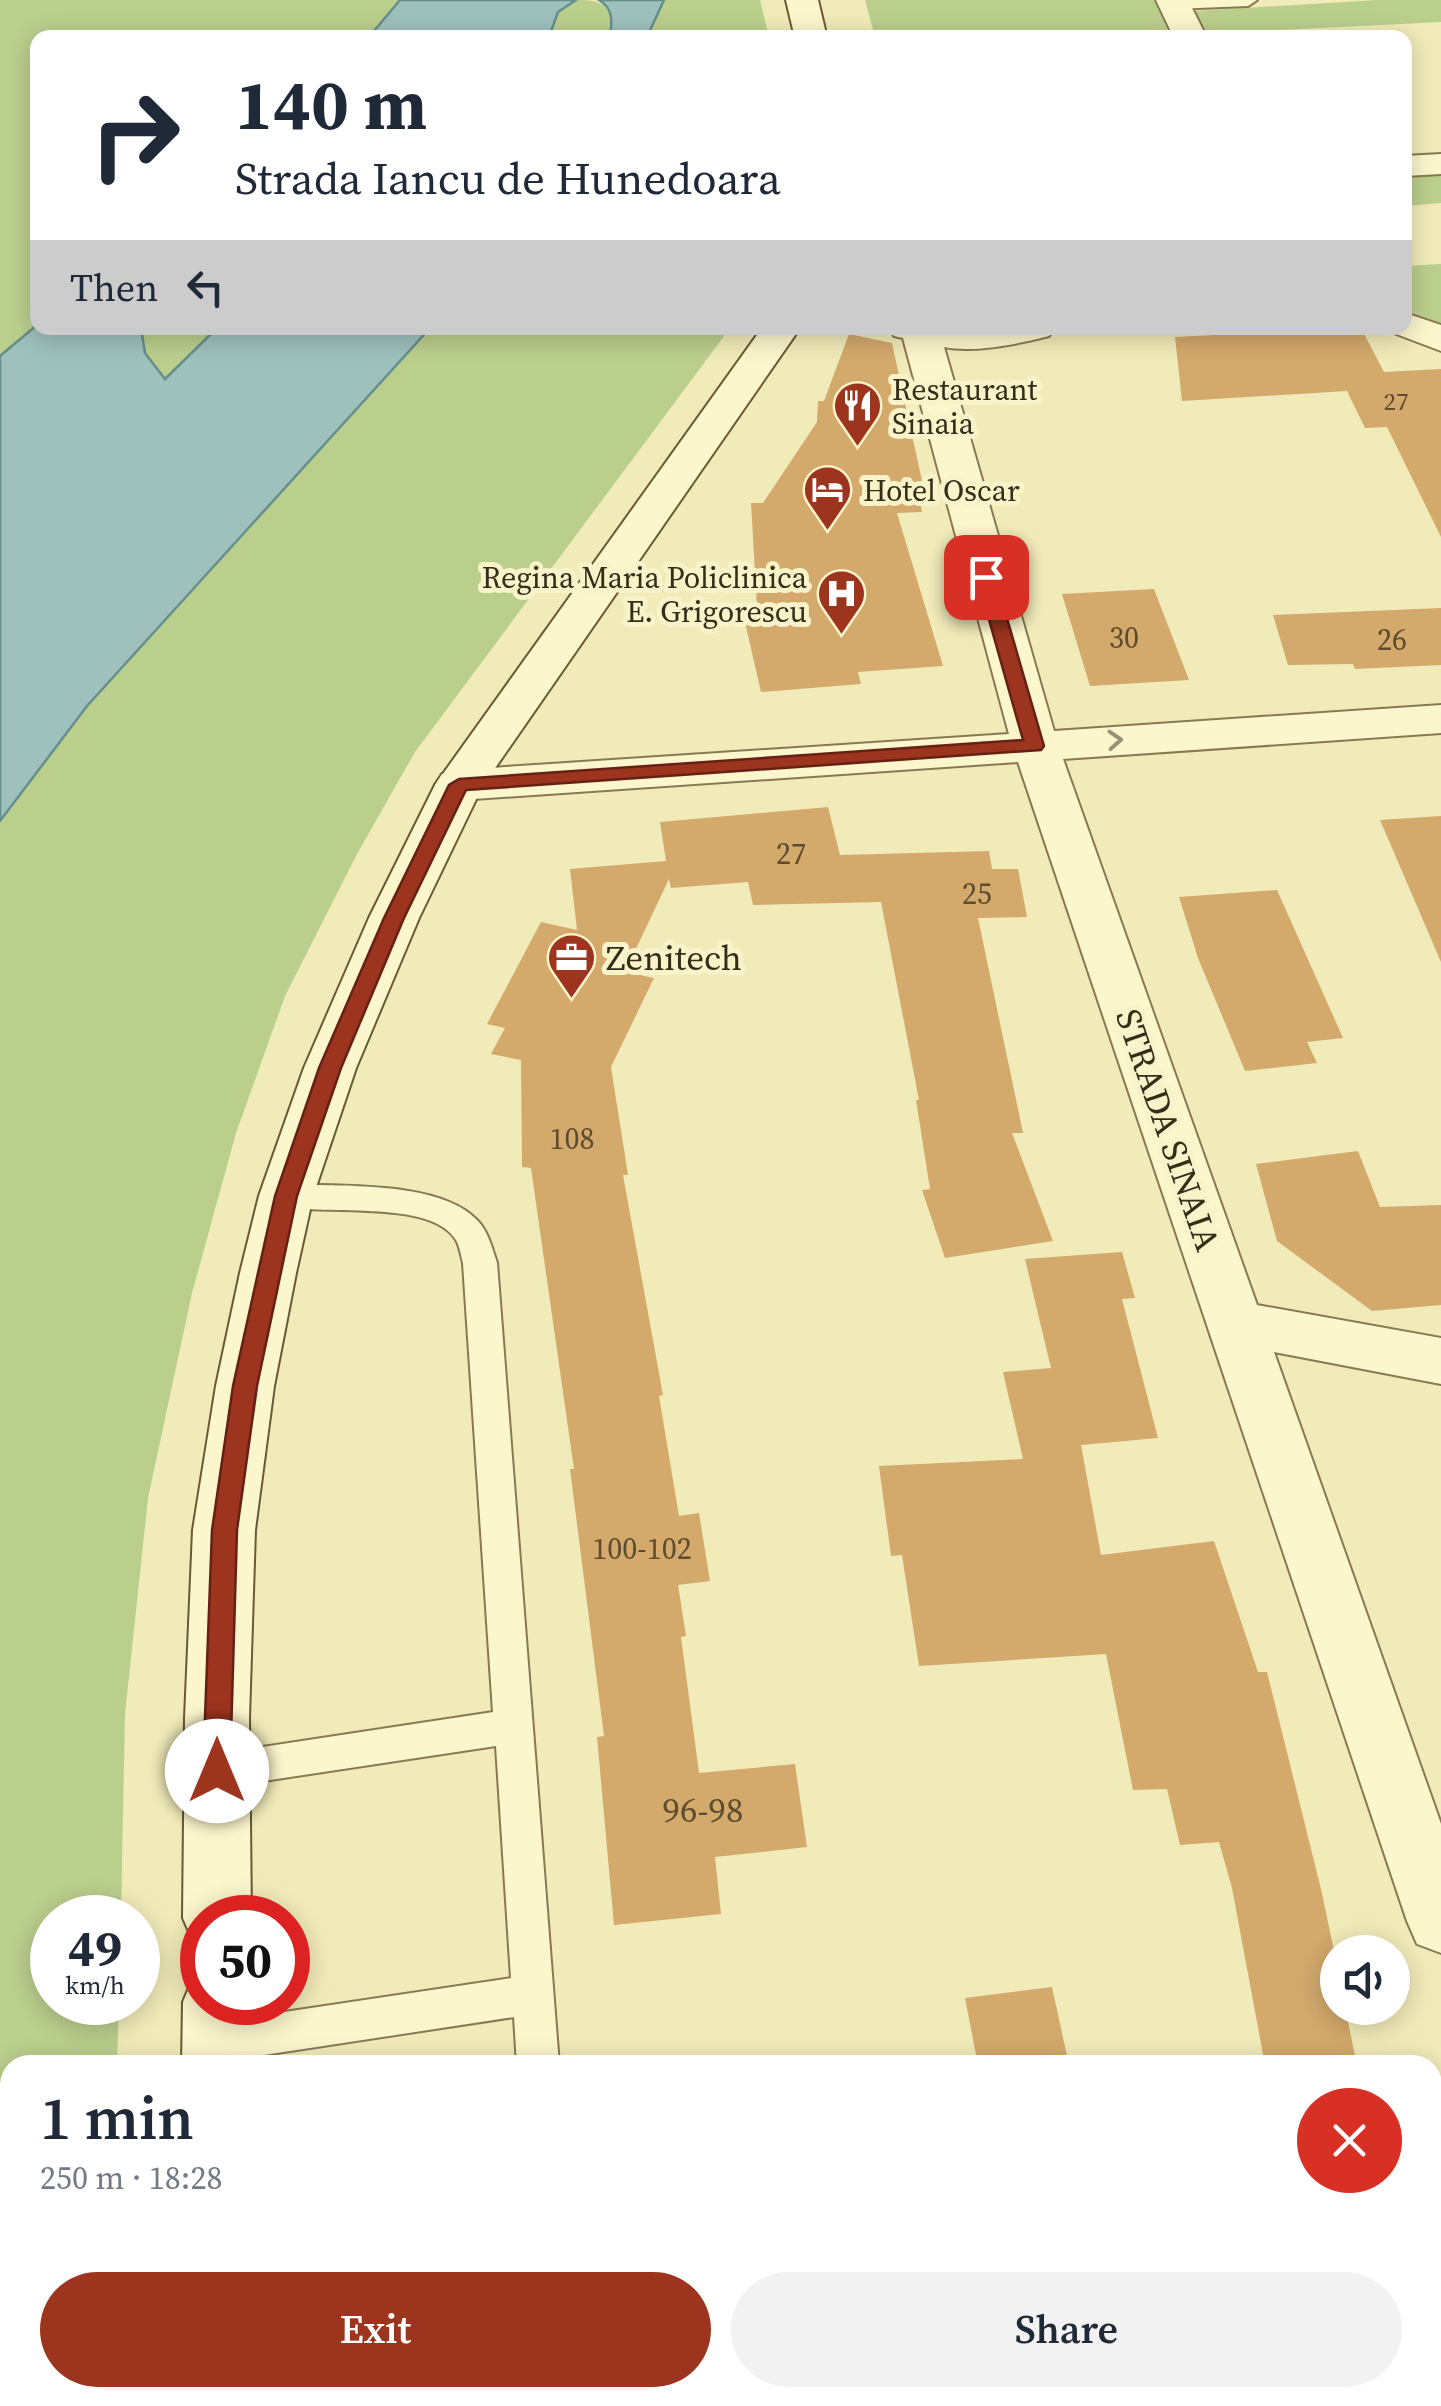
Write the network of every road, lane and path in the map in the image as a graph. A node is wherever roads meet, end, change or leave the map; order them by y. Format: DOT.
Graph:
graph roads {
  1 [pos="802,0"];
  2 [pos="1248,0"];
  3 [pos="1172,2"];
  4 [pos="809,30"];
  5 [pos="1186,30"];
  6 [pos="1441,164"];
  7 [pos="1412,166"];
  8 [pos="1412,327"];
  9 [pos="776,335"];
  10 [pos="916,335"];
  11 [pos="958,335"];
  12 [pos="996,335"];
  13 [pos="1441,339"];
  14 [pos="1441,719"];
  15 [pos="1034,746"];
  16 [pos="459,785"];
  17 [pos="286,1196"];
  18 [pos="1236,1323"];
  19 [pos="1441,1361"];
  20 [pos="515,1726"];
  21 [pos="217,1771"];
  22 [pos="217,1895"];
  23 [pos="1441,1921"];
  24 [pos="534,1994"];
  25 [pos="218,2036"];
  26 [pos="537,2055"];
  1 -- 4 [label="street"];
  2 -- 3 [label="lane"];
  3 -- 5 [label="street"];
  6 -- 7 [label="street"];
  8 -- 13 [label="street"];
  9 -- 16 [label="street"];
  10 -- 15 [label="street, STRADA SINAIA"];
  11 -- 12 [label="street"];
  15 -- 14 [label="street, one-way"];
  15 -- 16 [label="street"];
  15 -- 18 [label="street, STRADA SINAIA"];
  16 -- 17 [label="street"];
  17 -- 20 [label="lane"];
  17 -- 21 [label="street"];
  18 -- 19 [label="street"];
  18 -- 23 [label="street, STRADA SINAIA"];
  20 -- 21 [label="lane"];
  20 -- 24 [label="lane"];
  21 -- 22 [label="street"];
  24 -- 25 [label="lane"];
  24 -- 26 [label="lane"];
}
